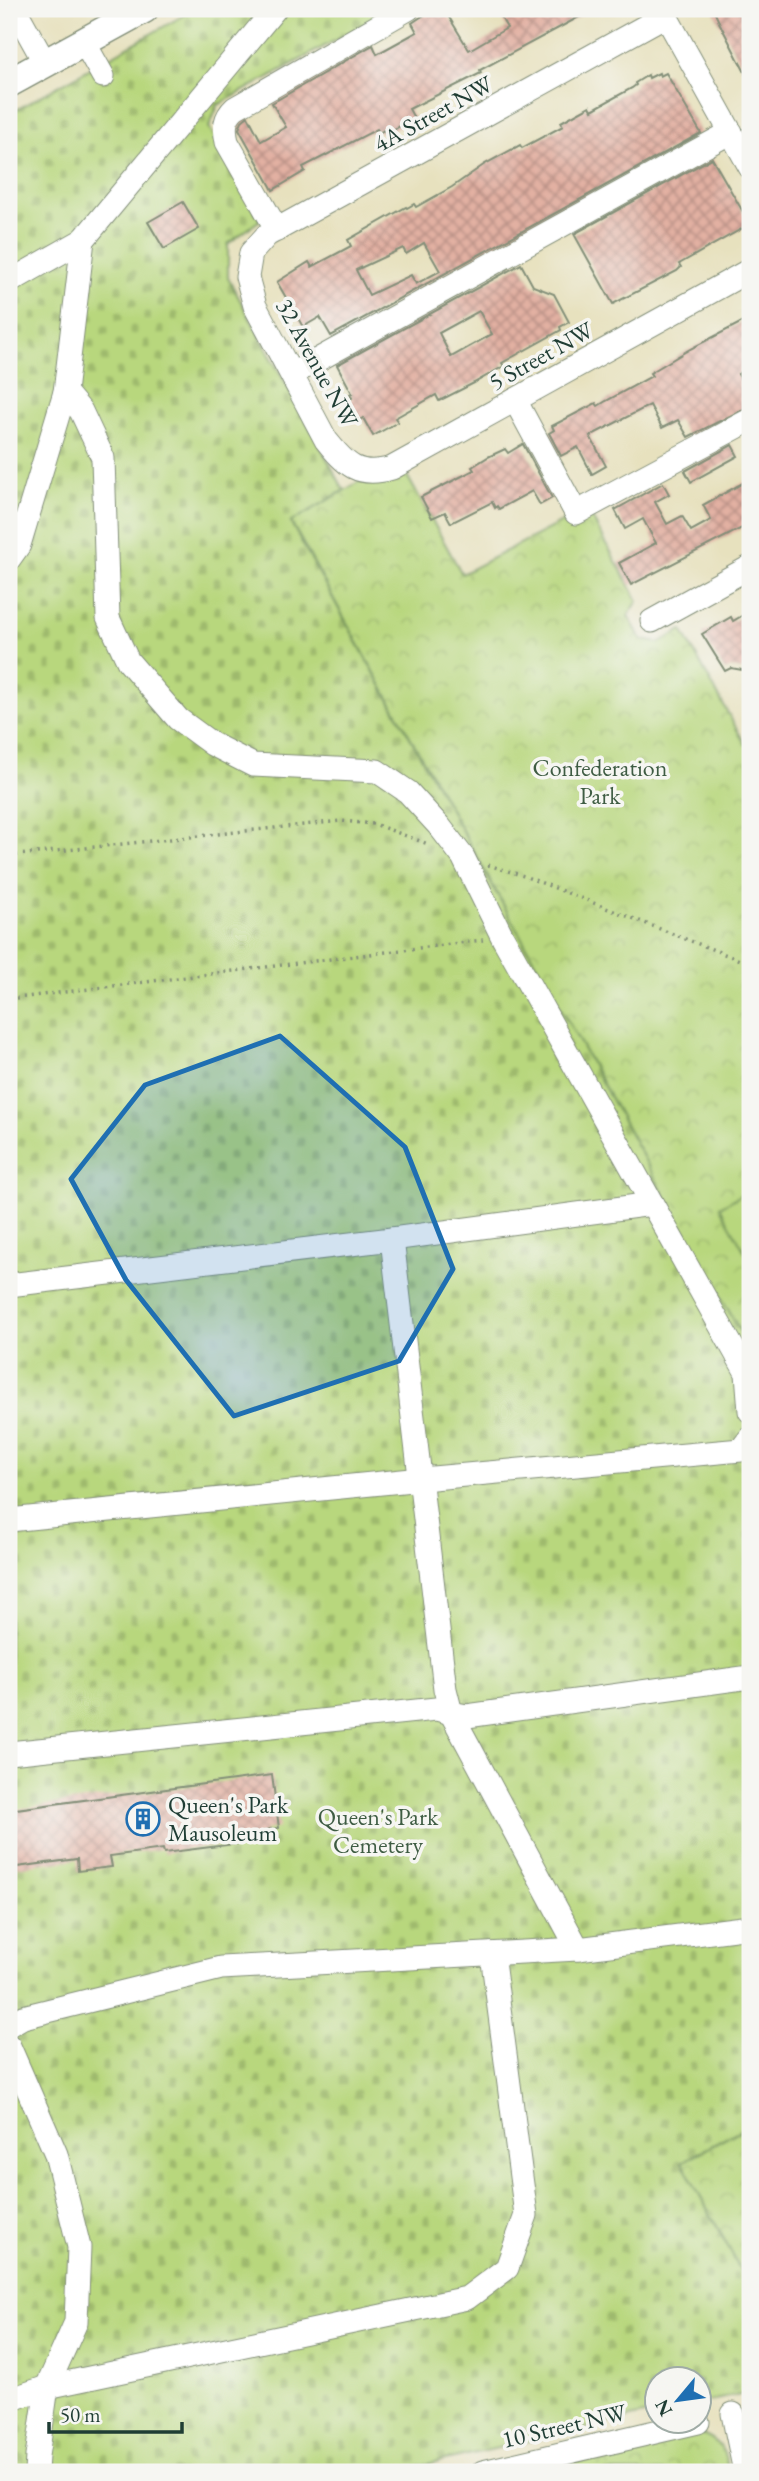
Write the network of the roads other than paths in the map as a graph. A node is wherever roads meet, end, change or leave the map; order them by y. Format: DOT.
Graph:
graph roads {
  1 [pos="15,9"];
  2 [pos="144,9"];
  3 [pos="275,9"];
  4 [pos="408,9"];
  5 [pos="664,12"];
  6 [pos="84,42"];
  7 [pos="45,63"];
  8 [pos="103,76"];
  9 [pos="9,83"];
  10 [pos="731,132"];
  11 [pos="750,167"];
  12 [pos="277,230"];
  13 [pos="83,240"];
  14 [pos="750,270"];
  15 [pos="247,276"];
  16 [pos="9,282"];
  17 [pos="292,374"];
  18 [pos="65,392"];
  19 [pos="515,400"];
  20 [pos="750,420"];
  21 [pos="353,468"];
  22 [pos="9,559"];
  23 [pos="750,568"];
  24 [pos="652,621"];
  25 [pos="652,1204"];
  26 [pos="392,1239"];
  27 [pos="9,1285"];
  28 [pos="750,1411"];
  29 [pos="747,1451"];
  30 [pos="422,1479"];
  31 [pos="9,1520"];
  32 [pos="750,1677"];
  33 [pos="451,1713"];
  34 [pos="9,1753"];
  35 [pos="750,1927"];
  36 [pos="578,1949"];
  37 [pos="492,1954"];
  38 [pos="9,2025"];
  39 [pos="9,2046"];
  40 [pos="47,2387"];
  41 [pos="9,2400"];
  42 [pos="742,2414"];
  43 [pos="714,2419"];
  44 [pos="644,2434"];
  45 [pos="36,2472"];
  46 [pos="483,2472"];
  47 [pos="745,2472"];
  1 -- 7 [label="street"];
  2 -- 6 [label="main road"];
  3 -- 13 [label="street"];
  4 -- 12 [label="street"];
  5 -- 10 [label="street"];
  5 -- 12 [label="street, 4A Street NW"];
  6 -- 7 [label="main road"];
  6 -- 8 [label="street"];
  7 -- 9 [label="main road"];
  10 -- 11 [label="street"];
  10 -- 17 [label="street"];
  12 -- 15 [label="street, 4A Street NW"];
  13 -- 16 [label="street"];
  13 -- 18 [label="street"];
  14 -- 19 [label="street, 5 Street NW"];
  15 -- 17 [label="street, 32 Avenue NW"];
  17 -- 21 [label="street, 32 Avenue NW"];
  18 -- 22 [label="street"];
  18 -- 25 [label="street"];
  19 -- 20 [label="street"];
  19 -- 21 [label="street, 5 Street NW"];
  23 -- 24 [label="street"];
  25 -- 26 [label="street"];
  25 -- 28 [label="street"];
  26 -- 27 [label="street"];
  26 -- 30 [label="street"];
  29 -- 30 [label="street"];
  30 -- 31 [label="street"];
  30 -- 33 [label="street"];
  32 -- 33 [label="street"];
  33 -- 34 [label="street"];
  33 -- 36 [label="street"];
  35 -- 36 [label="street"];
  36 -- 37 [label="street"];
  37 -- 38 [label="street"];
  37 -- 40 [label="street"];
  39 -- 40 [label="street"];
  40 -- 41 [label="street"];
  40 -- 45 [label="street"];
  42 -- 43 [label="street, 10 Street NW"];
  42 -- 47 [label="street"];
  44 -- 46 [label="street, 10 Street NW"];
}
